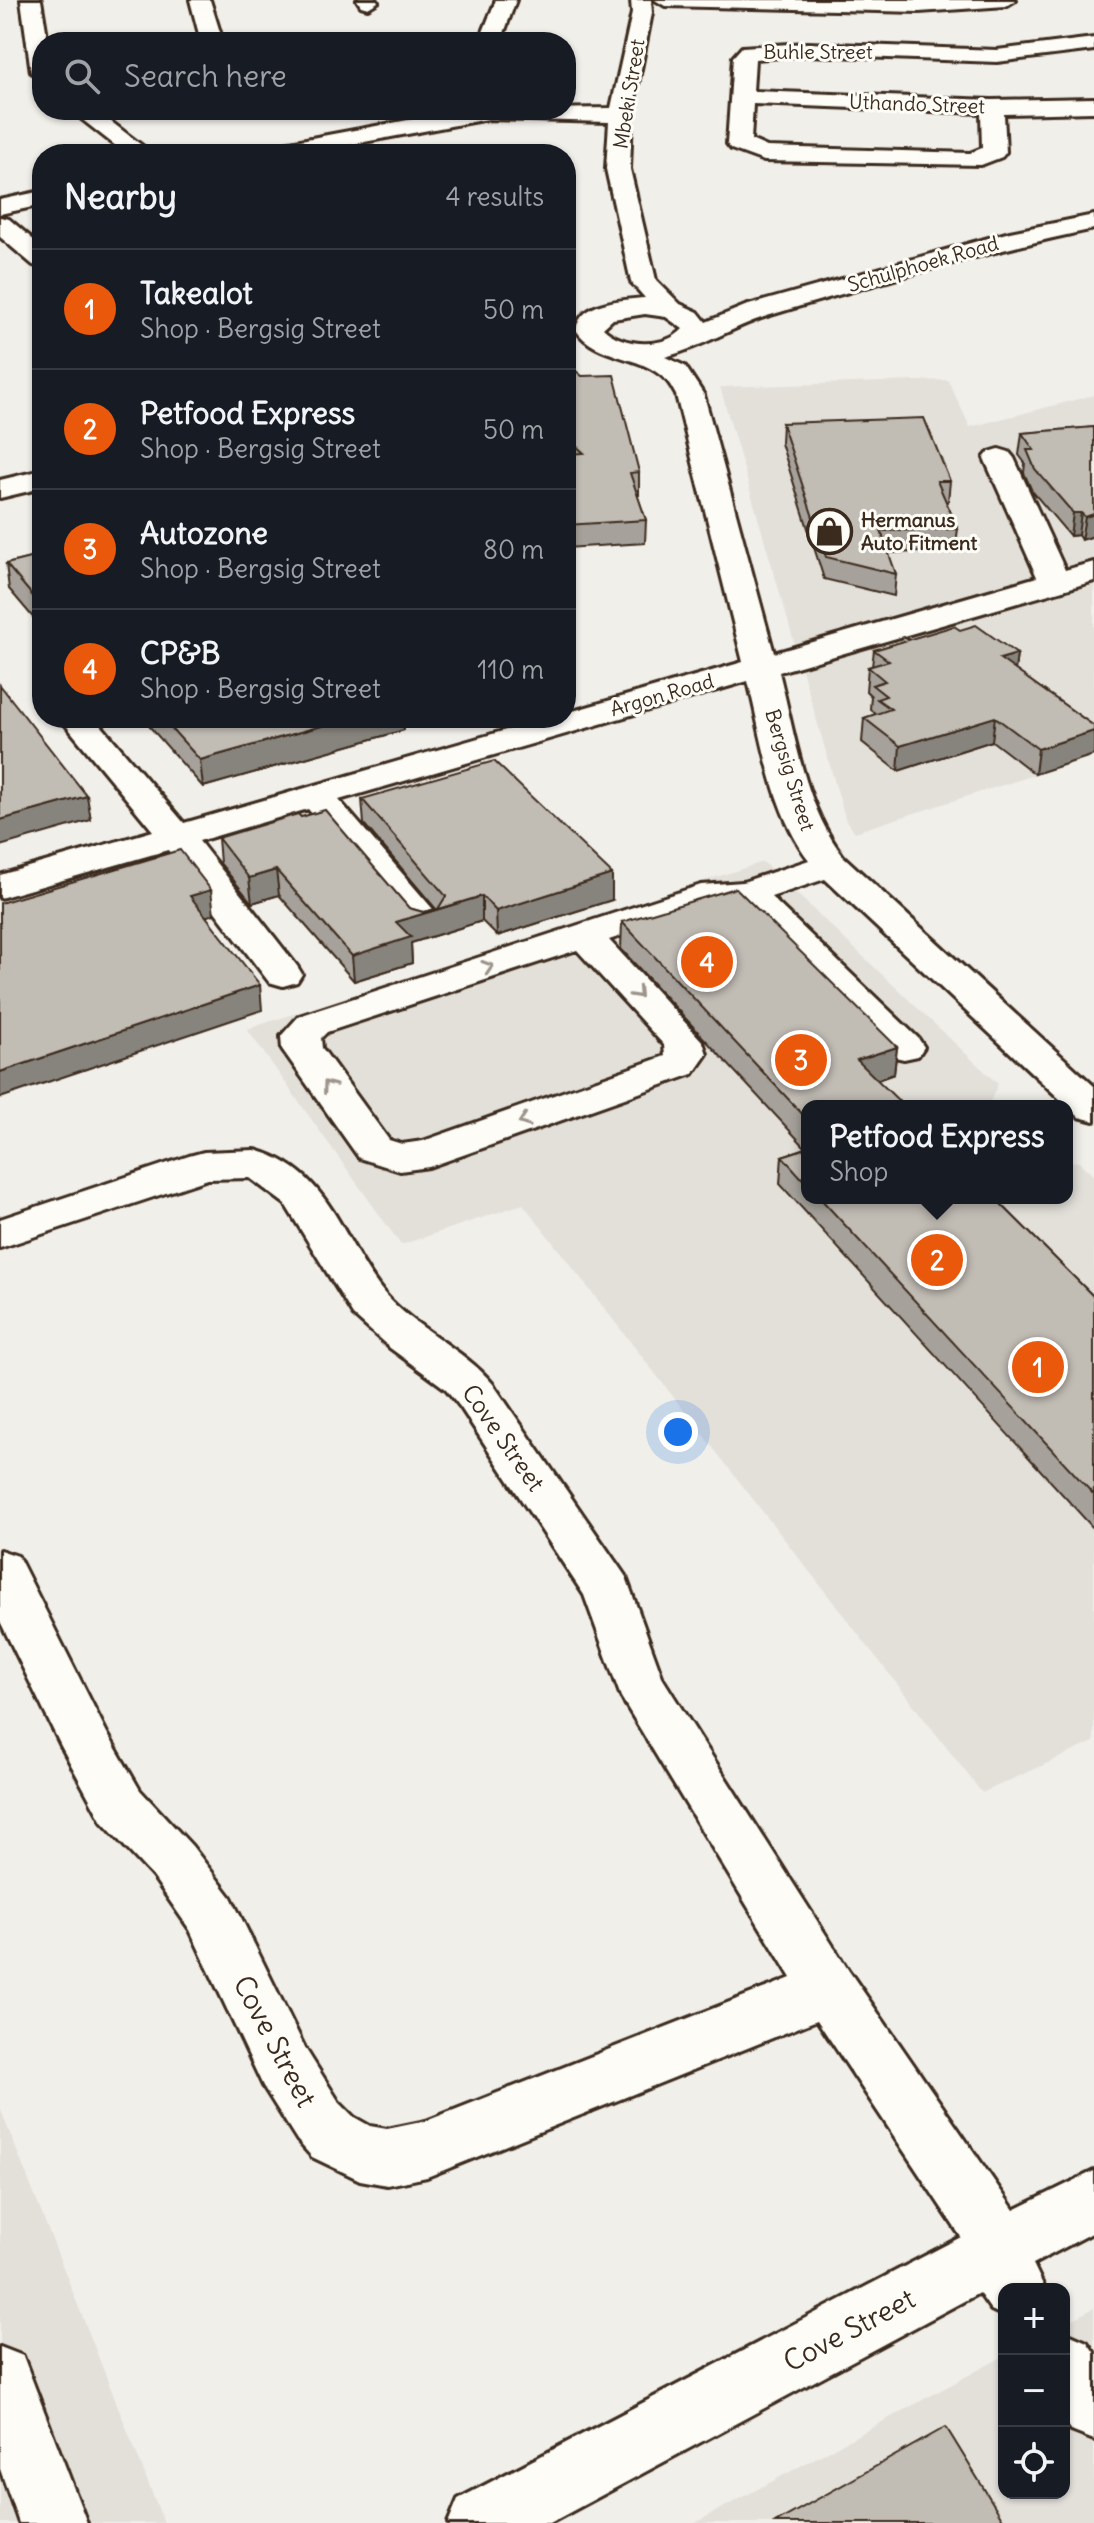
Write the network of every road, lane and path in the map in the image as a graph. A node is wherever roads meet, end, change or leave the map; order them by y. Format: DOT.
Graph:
graph roads {
  1 [pos="31,0"];
  2 [pos="200,0"];
  3 [pos="506,0"];
  4 [pos="641,0"];
  5 [pos="665,0"];
  6 [pos="1006,0"];
  7 [pos="36,32"];
  8 [pos="209,32"];
  9 [pos="494,32"];
  10 [pos="1094,44"];
  11 [pos="740,97"];
  12 [pos="1094,105"];
  13 [pos="992,107"];
  14 [pos="576,114"];
  15 [pos="621,115"];
  16 [pos="95,120"];
  17 [pos="445,120"];
  18 [pos="396,129"];
  19 [pos="127,144"];
  20 [pos="316,144"];
  21 [pos="419,144"];
  22 [pos="32,200"];
  23 [pos="0,207"];
  24 [pos="1094,222"];
  25 [pos="0,224"];
  26 [pos="32,251"];
  27 [pos="644,282"];
  28 [pos="616,309"];
  29 [pos="589,330"];
  30 [pos="682,334"];
  31 [pos="576,340"];
  32 [pos="576,347"];
  33 [pos="620,348"];
  34 [pos="999,458"];
  35 [pos="32,481"];
  36 [pos="0,489"];
  37 [pos="1094,571"];
  38 [pos="1055,582"];
  39 [pos="760,667"];
  40 [pos="576,720"];
  41 [pos="85,728"];
  42 [pos="550,728"];
  43 [pos="316,796"];
  44 [pos="176,836"];
  45 [pos="831,865"];
  46 [pos="0,887"];
  47 [pos="746,893"];
  48 [pos="425,923"];
  49 [pos="584,935"];
  50 [pos="283,974"];
  51 [pos="904,1047"];
  52 [pos="1084,1109"];
  53 [pos="0,1234"];
  54 [pos="0,1569"];
  55 [pos="829,1989"];
  56 [pos="1094,2200"];
  57 [pos="1002,2264"];
  58 [pos="1070,2373"];
  59 [pos="0,2379"];
  60 [pos="1094,2408"];
  61 [pos="53,2523"];
  62 [pos="482,2523"];
  1 -- 7 [label="street"];
  2 -- 8 [label="street"];
  3 -- 9 [label="street"];
  4 -- 15 [label="street, Mbeki Street"];
  5 -- 6 [label="street"];
  10 -- 11 [label="street, Buhle Street"];
  11 -- 13 [label="street, Uthando Street"];
  11 -- 13 [label="street, Buhle Street"];
  12 -- 13 [label="street, Uthando Street"];
  14 -- 15 [label="street"];
  15 -- 27 [label="street, Mbeki Street"];
  16 -- 19 [label="street"];
  17 -- 18 [label="street"];
  18 -- 20 [label="street"];
  18 -- 21 [label="street"];
  22 -- 23 [label="street"];
  24 -- 30 [label="street, Schulphoek Road"];
  25 -- 26 [label="street"];
  27 -- 28 [label="street"];
  27 -- 30 [label="street"];
  28 -- 29 [label="street"];
  28 -- 30 [label="street"];
  29 -- 31 [label="street"];
  29 -- 33 [label="street"];
  30 -- 33 [label="street"];
  30 -- 39 [label="street, Bergsig Street"];
  32 -- 33 [label="street"];
  34 -- 38 [label="street"];
  35 -- 36 [label="street"];
  37 -- 38 [label="street, Argon Road"];
  38 -- 39 [label="street, Argon Road"];
  39 -- 40 [label="street, Argon Road"];
  39 -- 45 [label="street, Bergsig Street"];
  41 -- 44 [label="street"];
  42 -- 43 [label="street, Argon Road"];
  43 -- 44 [label="street, Argon Road"];
  43 -- 48 [label="street"];
  44 -- 46 [label="street, Argon Road"];
  44 -- 50 [label="street"];
  45 -- 47 [label="street"];
  45 -- 52 [label="street, Bergsig Street"];
  47 -- 49 [label="street"];
  47 -- 51 [label="street"];
  49 -- 49 [label="street, one-way"];
  53 -- 55 [label="street, Cove Street"];
  54 -- 55 [label="street, Cove Street"];
  55 -- 57 [label="street, Cove Street"];
  56 -- 57 [label="street, Cove Street"];
  57 -- 62 [label="street, Cove Street"];
  58 -- 60 [label="street"];
  59 -- 61 [label="street"];
}
